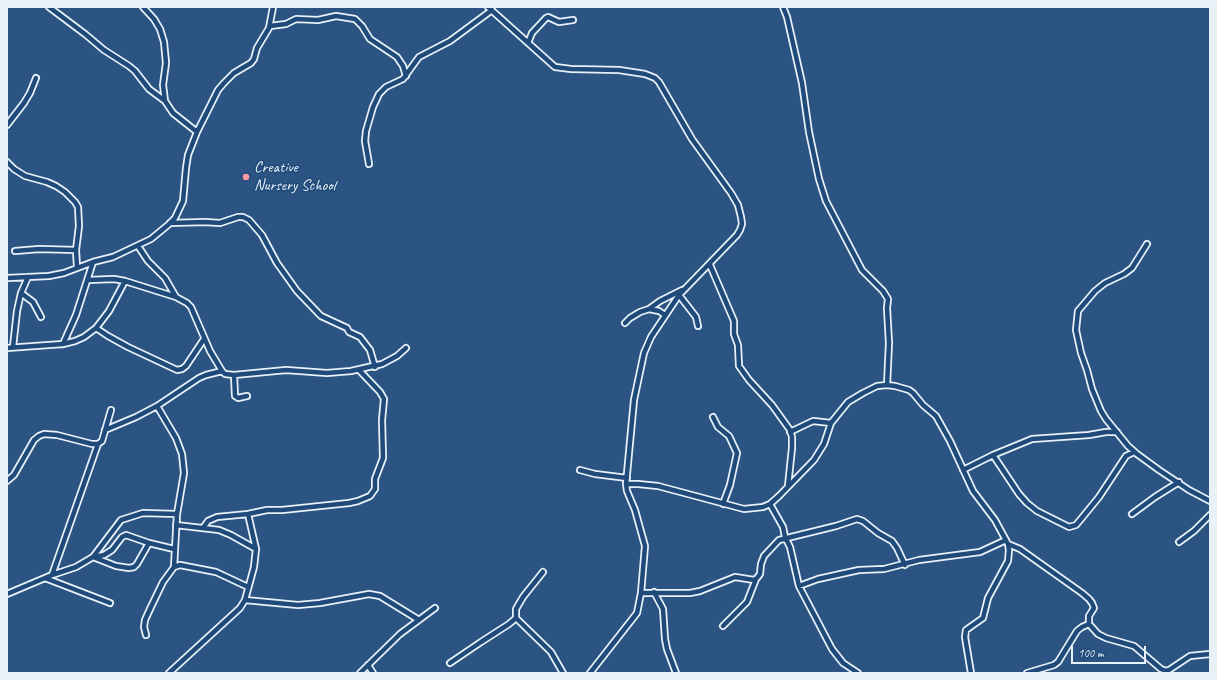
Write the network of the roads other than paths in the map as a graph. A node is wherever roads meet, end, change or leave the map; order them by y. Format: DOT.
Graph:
graph roads {
  1 [pos="49,7"];
  2 [pos="143,7"];
  3 [pos="273,7"];
  4 [pos="783,7"];
  5 [pos="490,9"];
  6 [pos="573,20"];
  7 [pos="270,26"];
  8 [pos="528,43"];
  9 [pos="406,76"];
  10 [pos="36,78"];
  11 [pos="165,101"];
  12 [pos="7,125"];
  13 [pos="197,132"];
  14 [pos="7,162"];
  15 [pos="369,164"];
  16 [pos="170,223"];
  17 [pos="1147,244"];
  18 [pos="138,246"];
  19 [pos="76,250"];
  20 [pos="16,251"];
  21 [pos="93,262"];
  22 [pos="710,264"];
  23 [pos="77,267"];
  24 [pos="28,277"];
  25 [pos="7,278"];
  26 [pos="88,280"];
  27 [pos="125,281"];
  28 [pos="685,289"];
  29 [pos="22,293"];
  30 [pos="679,295"];
  31 [pos="176,297"];
  32 [pos="649,309"];
  33 [pos="665,315"];
  34 [pos="41,317"];
  35 [pos="625,323"];
  36 [pos="698,326"];
  37 [pos="96,328"];
  38 [pos="204,339"];
  39 [pos="63,344"];
  40 [pos="14,347"];
  41 [pos="7,348"];
  42 [pos="406,348"];
  43 [pos="375,367"];
  44 [pos="359,370"];
  45 [pos="222,371"];
  46 [pos="234,375"];
  47 [pos="887,384"];
  48 [pos="247,396"];
  49 [pos="157,406"];
  50 [pos="111,410"];
  51 [pos="713,417"];
  52 [pos="832,423"];
  53 [pos="105,430"];
  54 [pos="790,432"];
  55 [pos="1117,432"];
  56 [pos="98,444"];
  57 [pos="1134,452"];
  58 [pos="993,455"];
  59 [pos="580,470"];
  60 [pos="964,470"];
  61 [pos="627,478"];
  62 [pos="7,481"];
  63 [pos="1178,482"];
  64 [pos="626,484"];
  65 [pos="788,486"];
  66 [pos="1209,502"];
  67 [pos="723,504"];
  68 [pos="770,504"];
  69 [pos="177,514"];
  70 [pos="248,514"];
  71 [pos="1132,514"];
  72 [pos="1210,515"];
  73 [pos="176,525"];
  74 [pos="203,528"];
  75 [pos="785,537"];
  76 [pos="1007,542"];
  77 [pos="1179,542"];
  78 [pos="150,543"];
  79 [pos="174,549"];
  80 [pos="256,549"];
  81 [pos="94,557"];
  82 [pos="905,565"];
  83 [pos="174,567"];
  84 [pos="543,572"];
  85 [pos="52,575"];
  86 [pos="45,578"];
  87 [pos="756,579"];
  88 [pos="799,586"];
  89 [pos="248,587"];
  90 [pos="654,592"];
  91 [pos="642,593"];
  92 [pos="7,594"];
  93 [pos="244,600"];
  94 [pos="110,603"];
  95 [pos="434,608"];
  96 [pos="516,618"];
  97 [pos="419,620"];
  98 [pos="1089,624"];
  99 [pos="723,626"];
  100 [pos="146,634"];
  101 [pos="1210,654"];
  102 [pos="450,664"];
  103 [pos="368,665"];
  104 [pos="168,673"];
  105 [pos="360,673"];
  106 [pos="372,673"];
  107 [pos="563,673"];
  108 [pos="590,673"];
  109 [pos="676,673"];
  110 [pos="858,673"];
  111 [pos="971,673"];
  112 [pos="1027,673"];
  1 -- 11 [label="street"];
  2 -- 11 [label="street"];
  3 -- 7 [label="street"];
  4 -- 47 [label="street"];
  5 -- 8 [label="street"];
  5 -- 9 [label="street"];
  6 -- 8 [label="street"];
  7 -- 9 [label="street"];
  7 -- 13 [label="street"];
  8 -- 22 [label="street"];
  9 -- 15 [label="street"];
  10 -- 12 [label="street"];
  11 -- 13 [label="street"];
  13 -- 16 [label="street"];
  14 -- 19 [label="street"];
  16 -- 18 [label="street"];
  16 -- 43 [label="street"];
  17 -- 55 [label="street"];
  18 -- 21 [label="street"];
  18 -- 31 [label="street"];
  19 -- 20 [label="street"];
  19 -- 23 [label="street"];
  21 -- 23 [label="street"];
  21 -- 26 [label="street"];
  22 -- 28 [label="street"];
  22 -- 54 [label="street"];
  23 -- 24 [label="street"];
  24 -- 25 [label="street"];
  24 -- 29 [label="street"];
  26 -- 27 [label="street"];
  26 -- 39 [label="street"];
  27 -- 31 [label="street"];
  27 -- 37 [label="street"];
  28 -- 30 [label="street"];
  28 -- 32 [label="street"];
  29 -- 34 [label="street"];
  29 -- 40 [label="street"];
  30 -- 33 [label="street"];
  30 -- 36 [label="street"];
  31 -- 38 [label="street"];
  32 -- 33 [label="street"];
  32 -- 35 [label="street"];
  33 -- 61 [label="street"];
  37 -- 38 [label="street"];
  37 -- 39 [label="street"];
  38 -- 45 [label="street"];
  39 -- 40 [label="street"];
  40 -- 41 [label="street"];
  42 -- 43 [label="street"];
  43 -- 44 [label="street"];
  44 -- 46 [label="street"];
  44 -- 70 [label="street"];
  45 -- 46 [label="street"];
  45 -- 49 [label="street"];
  46 -- 48 [label="street"];
  47 -- 52 [label="street"];
  47 -- 60 [label="street"];
  49 -- 53 [label="street"];
  49 -- 69 [label="street"];
  50 -- 53 [label="street"];
  51 -- 67 [label="street"];
  52 -- 54 [label="street"];
  52 -- 65 [label="street"];
  53 -- 56 [label="street"];
  54 -- 65 [label="street"];
  55 -- 57 [label="street"];
  55 -- 58 [label="street"];
  56 -- 62 [label="street"];
  56 -- 85 [label="street"];
  57 -- 58 [label="street"];
  57 -- 63 [label="street"];
  58 -- 60 [label="street"];
  59 -- 61 [label="street"];
  60 -- 76 [label="street"];
  61 -- 64 [label="street"];
  63 -- 66 [label="street"];
  63 -- 71 [label="street"];
  64 -- 67 [label="street"];
  64 -- 91 [label="street"];
  65 -- 68 [label="street"];
  67 -- 68 [label="street"];
  68 -- 75 [label="street"];
  69 -- 73 [label="street"];
  69 -- 81 [label="street"];
  70 -- 74 [label="street"];
  70 -- 80 [label="street"];
  72 -- 77 [label="street"];
  73 -- 74 [label="street"];
  73 -- 79 [label="street"];
  74 -- 80 [label="street"];
  75 -- 82 [label="street"];
  75 -- 87 [label="street"];
  75 -- 88 [label="street"];
  76 -- 82 [label="street"];
  76 -- 98 [label="street"];
  76 -- 111 [label="street"];
  78 -- 79 [label="street"];
  78 -- 81 [label="street"];
  78 -- 81 [label="street"];
  79 -- 83 [label="street"];
  80 -- 89 [label="street"];
  81 -- 85 [label="street"];
  82 -- 88 [label="street"];
  83 -- 89 [label="street"];
  83 -- 100 [label="street"];
  84 -- 96 [label="street"];
  85 -- 86 [label="street"];
  86 -- 92 [label="street"];
  86 -- 94 [label="street"];
  87 -- 90 [label="street"];
  87 -- 99 [label="street"];
  88 -- 110 [label="street"];
  89 -- 93 [label="street"];
  90 -- 91 [label="street"];
  90 -- 109 [label="street"];
  91 -- 108 [label="street"];
  93 -- 97 [label="street"];
  93 -- 104 [label="street"];
  95 -- 97 [label="street"];
  96 -- 102 [label="street"];
  96 -- 107 [label="street"];
  97 -- 103 [label="street"];
  98 -- 101 [label="street"];
  98 -- 112 [label="street"];
  103 -- 105 [label="street"];
  103 -- 106 [label="street"];
}
